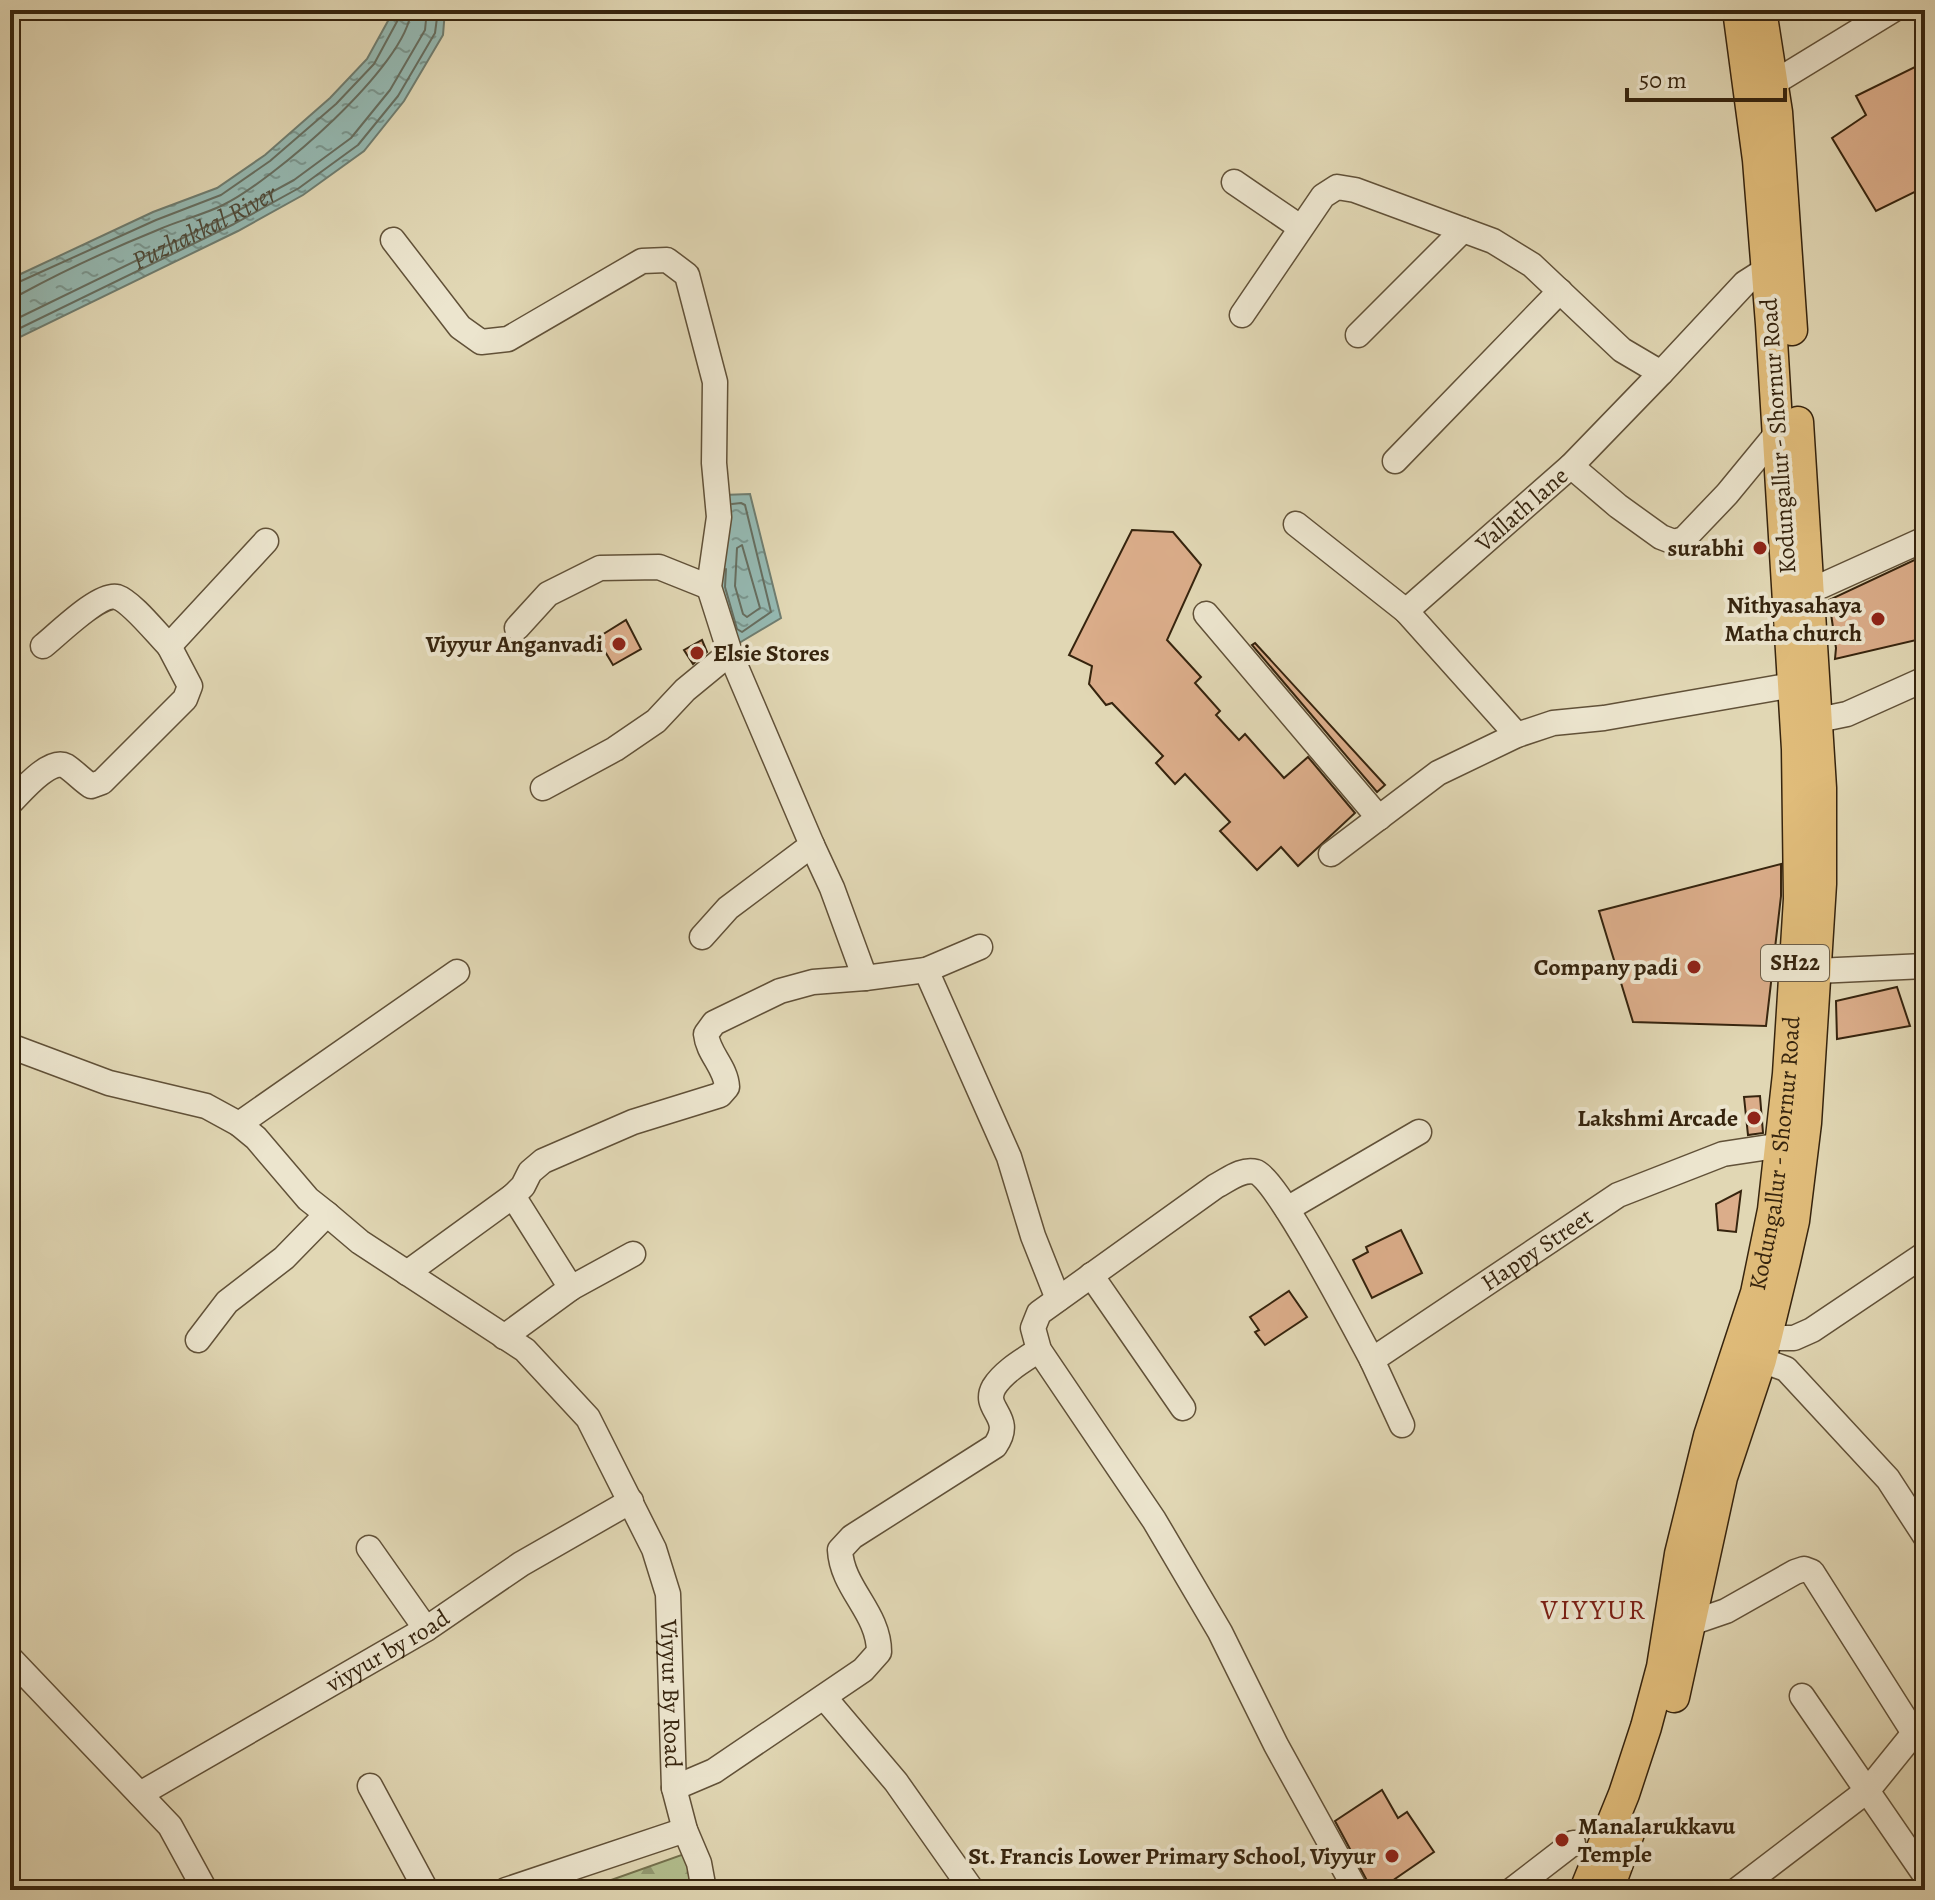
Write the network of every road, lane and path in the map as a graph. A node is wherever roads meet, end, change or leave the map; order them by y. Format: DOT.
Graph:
graph roads {
  1 [pos="1738,10"];
  2 [pos="1761,10"];
  3 [pos="1893,10"];
  4 [pos="1772,84"];
  5 [pos="1234,182"];
  6 [pos="1300,227"];
  7 [pos="1463,230"];
  8 [pos="393,240"];
  9 [pos="1767,269"];
  10 [pos="1560,291"];
  11 [pos="1242,315"];
  12 [pos="1358,335"];
  13 [pos="1661,373"];
  14 [pos="1778,432"];
  15 [pos="1395,461"];
  16 [pos="1571,466"];
  17 [pos="1296,524"];
  18 [pos="1925,539"];
  19 [pos="266,541"];
  20 [pos="709,587"];
  21 [pos="1810,591"];
  22 [pos="1406,611"];
  23 [pos="1206,614"];
  24 [pos="517,628"];
  25 [pos="43,646"];
  26 [pos="169,646"];
  27 [pos="730,653"];
  28 [pos="1925,679"];
  29 [pos="1793,685"];
  30 [pos="1818,720"];
  31 [pos="1517,735"];
  32 [pos="543,788"];
  33 [pos="10,803"];
  34 [pos="1379,818"];
  35 [pos="812,845"];
  36 [pos="1331,854"];
  37 [pos="702,937"];
  38 [pos="980,947"];
  39 [pos="1925,966"];
  40 [pos="926,970"];
  41 [pos="1816,971"];
  42 [pos="457,972"];
  43 [pos="865,978"];
  44 [pos="10,1046"];
  45 [pos="239,1124"];
  46 [pos="1419,1132"];
  47 [pos="1792,1143"];
  48 [pos="513,1196"];
  49 [pos="1287,1209"];
  50 [pos="327,1214"];
  51 [pos="633,1254"];
  52 [pos="1925,1254"];
  53 [pos="407,1273"];
  54 [pos="1091,1275"];
  55 [pos="571,1288"];
  56 [pos="1058,1299"];
  57 [pos="504,1337"];
  58 [pos="198,1340"];
  59 [pos="1764,1349"];
  60 [pos="1039,1350"];
  61 [pos="1372,1360"];
  62 [pos="1183,1408"];
  63 [pos="1402,1425"];
  64 [pos="631,1501"];
  65 [pos="1925,1536"];
  66 [pos="369,1548"];
  67 [pos="1691,1623"];
  68 [pos="426,1629"];
  69 [pos="13,1668"];
  70 [pos="1802,1696"];
  71 [pos="824,1697"];
  72 [pos="1919,1727"];
  73 [pos="370,1786"];
  74 [pos="674,1788"];
  75 [pos="1868,1790"];
  76 [pos="140,1794"];
  77 [pos="685,1830"];
  78 [pos="1573,1843"];
  79 [pos="1925,1875"];
  80 [pos="205,1890"];
  81 [pos="426,1890"];
  82 [pos="506,1890"];
  83 [pos="704,1890"];
  84 [pos="972,1890"];
  85 [pos="1356,1890"];
  86 [pos="1512,1890"];
  87 [pos="1585,1890"];
  88 [pos="1608,1890"];
  89 [pos="1737,1890"];
  1 -- 9 [label="main road, Kodungallur - Shornur Road / SH22"];
  2 -- 4 [label="main road, Kodungallur - Shornur Road / SH22"];
  3 -- 4 [label="street"];
  4 -- 21 [label="main road, Kodungallur - Shornur Road / SH22"];
  5 -- 6 [label="street"];
  6 -- 7 [label="street"];
  6 -- 11 [label="street"];
  7 -- 10 [label="street"];
  7 -- 12 [label="street"];
  8 -- 20 [label="street"];
  9 -- 13 [label="street"];
  9 -- 14 [label="main road, Kodungallur - Shornur Road / SH22"];
  10 -- 13 [label="street"];
  10 -- 15 [label="street"];
  13 -- 16 [label="street"];
  14 -- 16 [label="street, Vallath lane"];
  14 -- 29 [label="main road, Kodungallur - Shornur Road / SH22"];
  16 -- 22 [label="street, Vallath lane"];
  17 -- 22 [label="street"];
  18 -- 21 [label="street"];
  19 -- 26 [label="street"];
  20 -- 24 [label="street"];
  20 -- 27 [label="street"];
  21 -- 30 [label="main road, Kodungallur - Shornur Road / SH22"];
  22 -- 31 [label="street"];
  23 -- 34 [label="street"];
  25 -- 26 [label="street"];
  26 -- 33 [label="street"];
  27 -- 32 [label="street"];
  27 -- 35 [label="street"];
  28 -- 30 [label="street"];
  29 -- 31 [label="street"];
  29 -- 47 [label="main road, Kodungallur - Shornur Road / SH22"];
  30 -- 41 [label="main road, Kodungallur - Shornur Road / SH22"];
  31 -- 34 [label="street"];
  34 -- 36 [label="street"];
  35 -- 37 [label="street"];
  35 -- 43 [label="street"];
  38 -- 40 [label="street"];
  39 -- 41 [label="street"];
  40 -- 43 [label="street"];
  40 -- 56 [label="street"];
  41 -- 47 [label="main road, Kodungallur - Shornur Road / SH22"];
  42 -- 45 [label="street"];
  43 -- 48 [label="street"];
  44 -- 45 [label="street, Viyyur By Road"];
  45 -- 50 [label="street, Viyyur By Road"];
  46 -- 49 [label="street"];
  47 -- 59 [label="main road, Kodungallur - Shornur Road / SH22"];
  47 -- 61 [label="street, Happy Street"];
  47 -- 87 [label="main road, Kodungallur - Shornur Road / SH22"];
  48 -- 53 [label="street"];
  48 -- 55 [label="street"];
  49 -- 54 [label="street"];
  49 -- 61 [label="street"];
  50 -- 53 [label="street, Viyyur By Road"];
  50 -- 58 [label="street"];
  51 -- 55 [label="street"];
  52 -- 59 [label="street"];
  53 -- 57 [label="street, Viyyur By Road"];
  54 -- 56 [label="street"];
  54 -- 62 [label="street"];
  55 -- 57 [label="street"];
  56 -- 60 [label="street"];
  57 -- 64 [label="street, Viyyur By Road"];
  59 -- 65 [label="street"];
  59 -- 67 [label="main road, Kodungallur - Shornur Road / SH22"];
  60 -- 71 [label="street"];
  60 -- 85 [label="street"];
  61 -- 63 [label="street"];
  64 -- 68 [label="street, viyyur by road"];
  64 -- 74 [label="street, Viyyur By Road"];
  66 -- 68 [label="street"];
  67 -- 72 [label="street"];
  67 -- 88 [label="main road, Kodungallur - Shornur Road / SH22"];
  68 -- 76 [label="street, viyyur by road"];
  69 -- 76 [label="street"];
  70 -- 75 [label="street"];
  71 -- 74 [label="street"];
  71 -- 84 [label="street"];
  72 -- 75 [label="street"];
  73 -- 81 [label="street"];
  74 -- 77 [label="street, Viyyur By Road"];
  75 -- 79 [label="street"];
  75 -- 89 [label="street"];
  76 -- 80 [label="street"];
  77 -- 82 [label="street"];
  77 -- 83 [label="street, Viyyur By Road"];
  78 -- 86 [label="street"];
}
